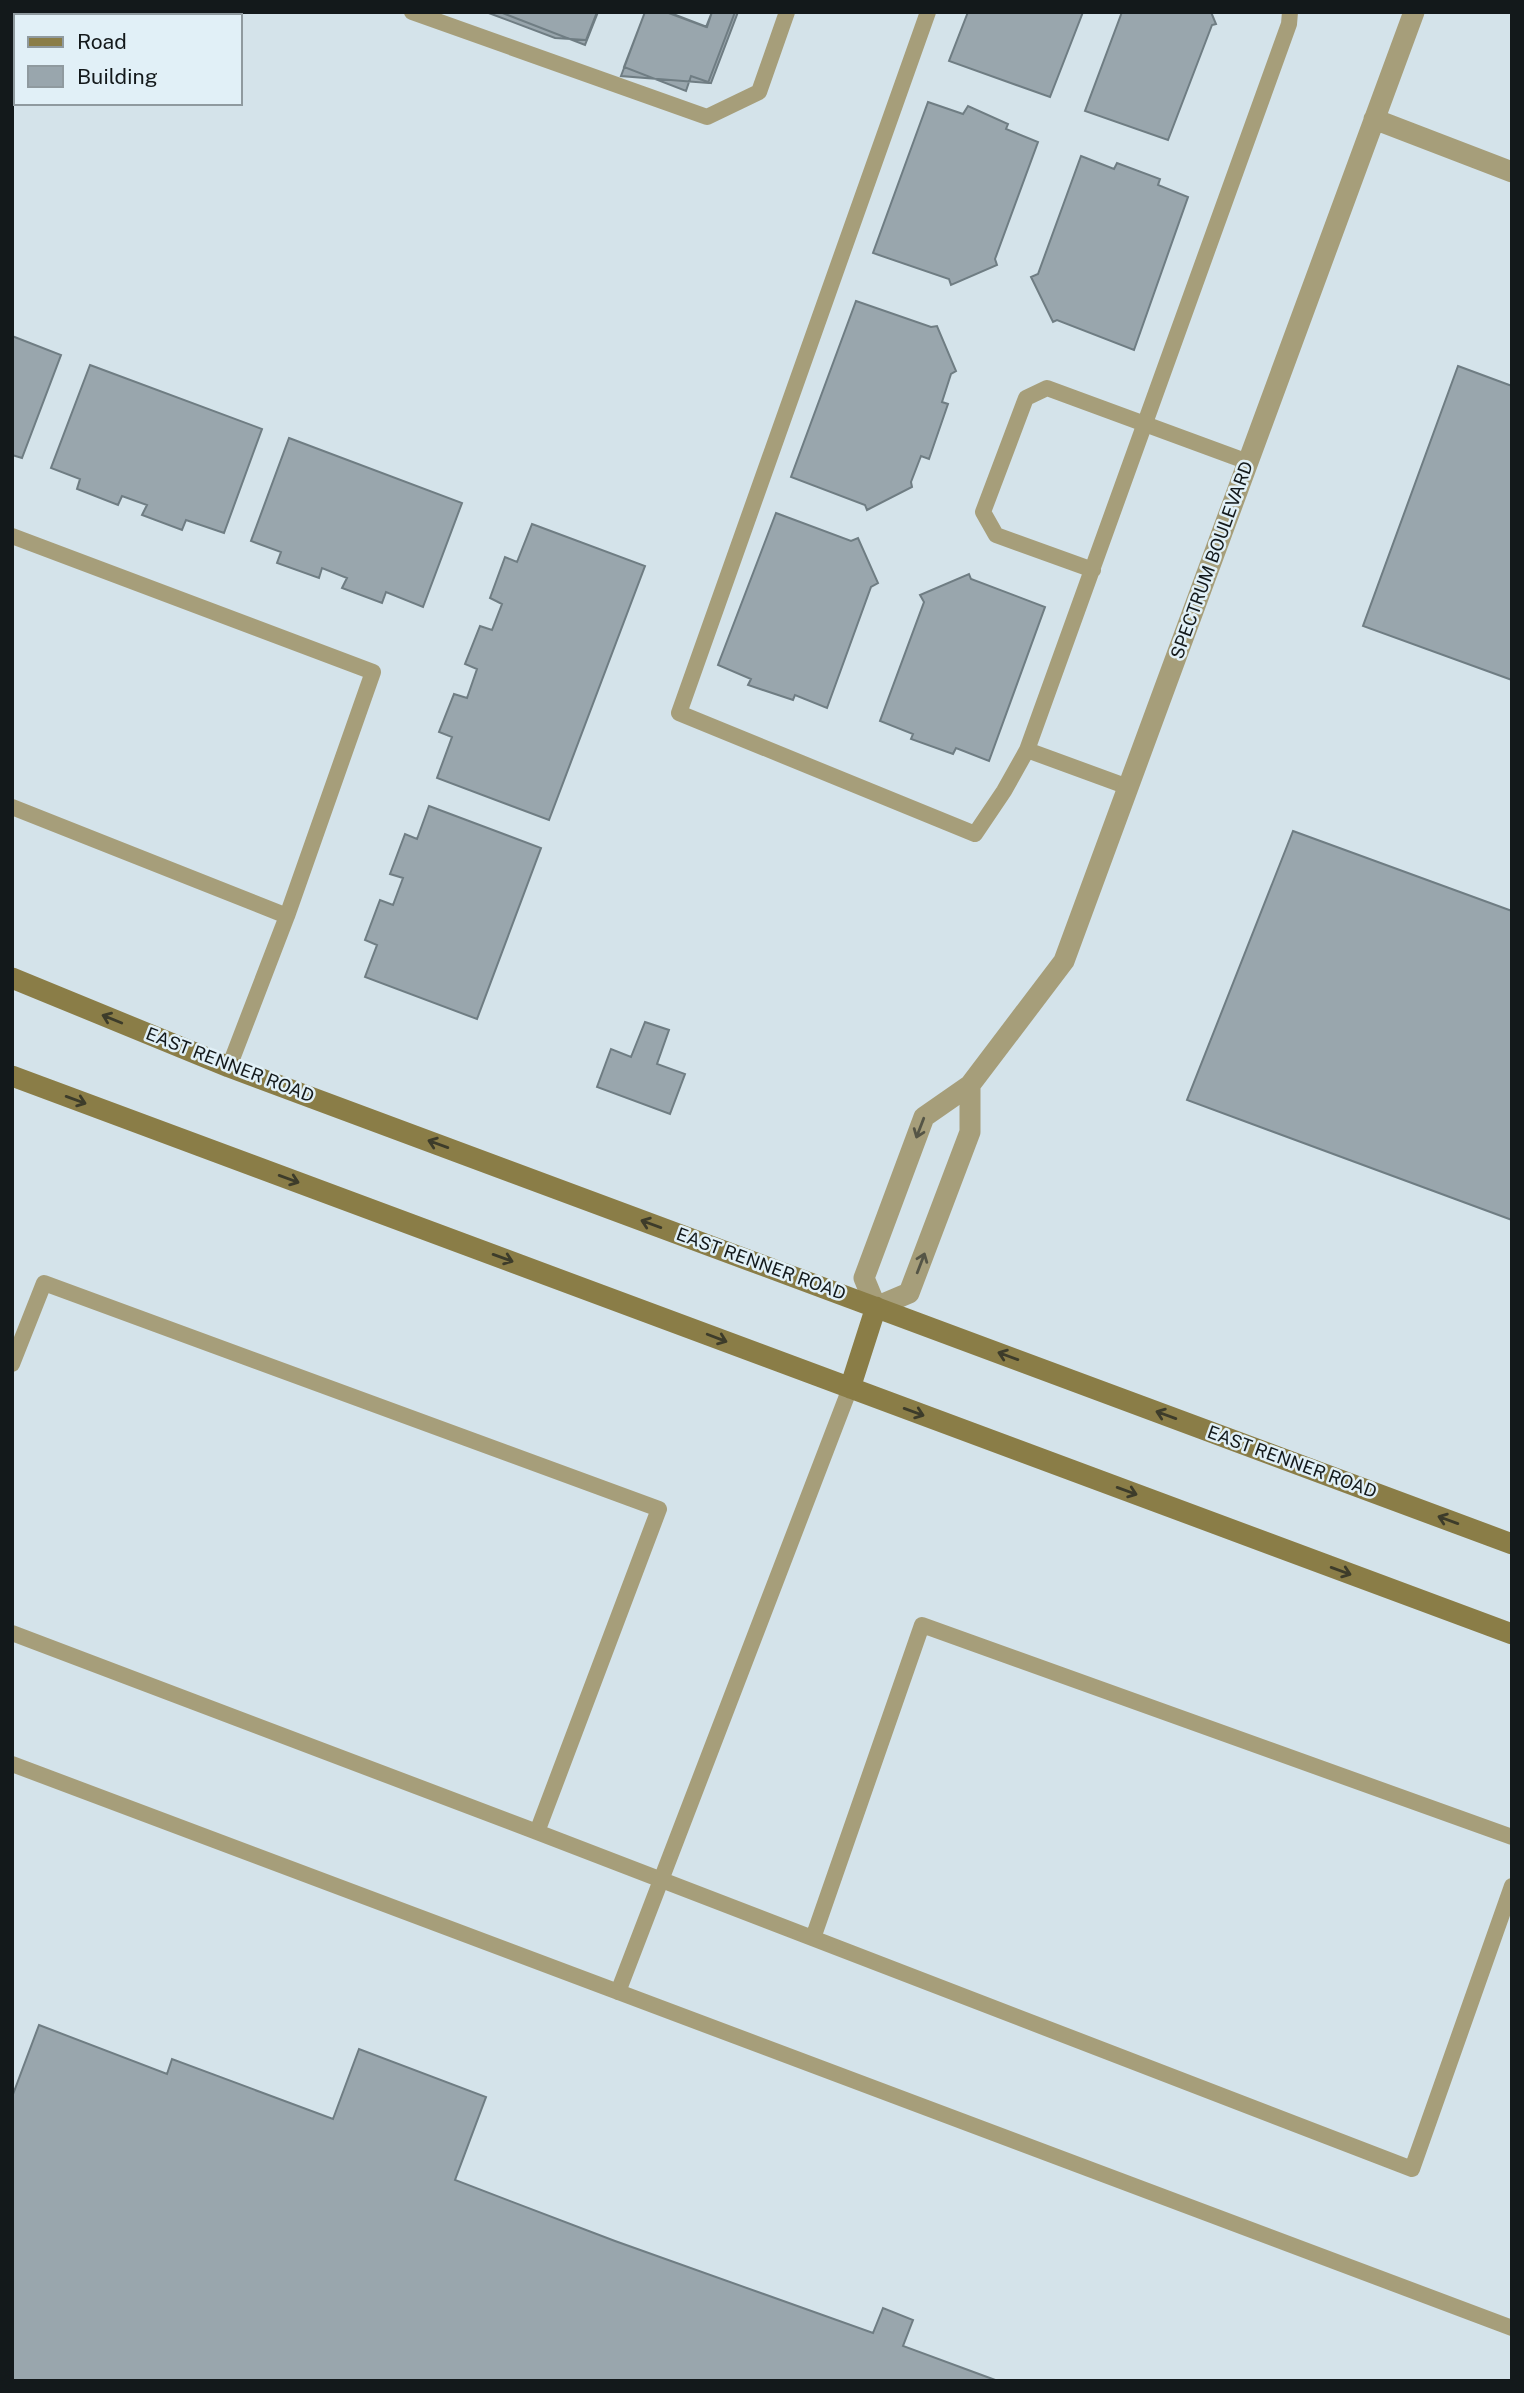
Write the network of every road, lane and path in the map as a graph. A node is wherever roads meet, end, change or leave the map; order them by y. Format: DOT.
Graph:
graph roads {
  1 [pos="412,12"];
  2 [pos="787,12"];
  3 [pos="928,12"];
  4 [pos="1290,12"];
  5 [pos="1414,12"];
  6 [pos="1374,119"];
  7 [pos="1512,172"];
  8 [pos="1145,424"];
  9 [pos="1248,462"];
  10 [pos="12,536"];
  11 [pos="1093,570"];
  12 [pos="1027,750"];
  13 [pos="1128,787"];
  14 [pos="12,807"];
  15 [pos="288,916"];
  16 [pos="12,978"];
  17 [pos="229,1067"];
  18 [pos="12,1076"];
  19 [pos="970,1085"];
  20 [pos="876,1307"];
  21 [pos="12,1364"];
  22 [pos="850,1388"];
  23 [pos="1512,1544"];
  24 [pos="12,1633"];
  25 [pos="1512,1634"];
  26 [pos="12,1764"];
  27 [pos="537,1832"];
  28 [pos="1512,1837"];
  29 [pos="661,1880"];
  30 [pos="1512,1886"];
  31 [pos="813,1938"];
  32 [pos="618,1992"];
  33 [pos="1512,2328"];
  1 -- 2 [label="lane"];
  3 -- 12 [label="lane"];
  4 -- 8 [label="lane"];
  5 -- 6 [label="street, SPECTRUM BOULEVARD"];
  6 -- 7 [label="street"];
  6 -- 9 [label="street, SPECTRUM BOULEVARD"];
  8 -- 9 [label="lane"];
  8 -- 11 [label="lane"];
  8 -- 11 [label="lane"];
  9 -- 13 [label="street, SPECTRUM BOULEVARD"];
  10 -- 15 [label="lane"];
  11 -- 12 [label="lane"];
  12 -- 13 [label="lane"];
  13 -- 19 [label="street, SPECTRUM BOULEVARD"];
  14 -- 15 [label="lane"];
  15 -- 17 [label="lane"];
  17 -- 16 [label="main road, EAST RENNER ROAD, one-way"];
  20 -- 17 [label="main road, EAST RENNER ROAD, one-way"];
  18 -- 22 [label="main road, one-way"];
  20 -- 19 [label="street, one-way"];
  19 -- 20 [label="street, SPECTRUM BOULEVARD, one-way"];
  20 -- 22 [label="main road"];
  23 -- 20 [label="main road, EAST RENNER ROAD, one-way"];
  21 -- 27 [label="lane"];
  22 -- 25 [label="main road, one-way"];
  22 -- 29 [label="lane"];
  24 -- 27 [label="lane"];
  26 -- 32 [label="lane"];
  27 -- 29 [label="lane"];
  28 -- 31 [label="lane"];
  29 -- 31 [label="lane"];
  29 -- 32 [label="lane"];
  30 -- 31 [label="lane"];
  32 -- 33 [label="lane"];
}
